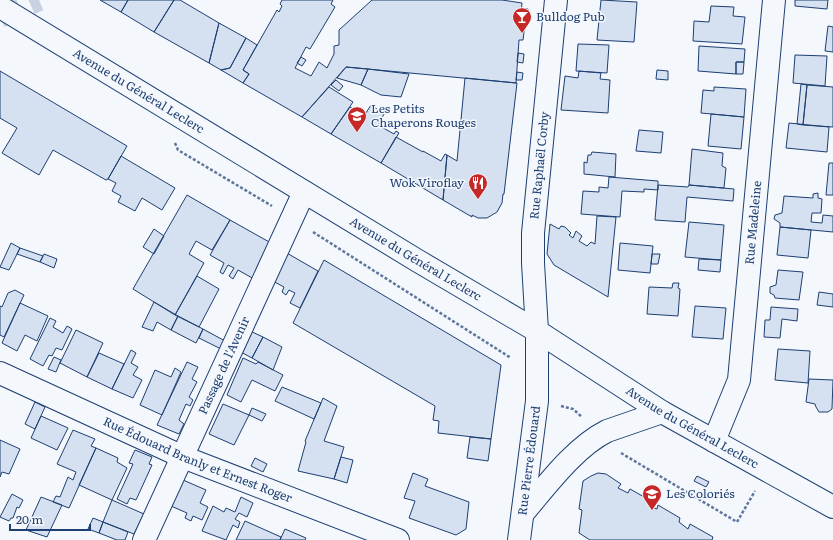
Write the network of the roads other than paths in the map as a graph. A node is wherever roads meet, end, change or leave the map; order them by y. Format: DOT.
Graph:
graph roads {
  1 [pos="556,0"];
  2 [pos="774,0"];
  3 [pos="0,7"];
  4 [pos="304,192"];
  5 [pos="537,332"];
  6 [pos="0,373"];
  7 [pos="662,412"];
  8 [pos="714,441"];
  9 [pos="183,458"];
  10 [pos="833,506"];
  11 [pos="524,512"];
  12 [pos="144,540"];
  13 [pos="398,540"];
  14 [pos="519,540"];
  1 -- 5 [label="street, Rue Raphaël Corby"];
  2 -- 8 [label="street, Rue Madeleine"];
  3 -- 4 [label="street, Avenue du Général Leclerc"];
  4 -- 5 [label="street, Avenue du Général Leclerc"];
  4 -- 9 [label="street, Passage de l'Avenir"];
  5 -- 7 [label="street, Avenue du Général Leclerc"];
  5 -- 11 [label="street, Rue Pierre Édouard"];
  6 -- 9 [label="street, Rue Édouard Branly et Ernest Roger"];
  7 -- 8 [label="street, Avenue du Général Leclerc"];
  7 -- 11 [label="street, Rue Pierre Édouard"];
  8 -- 10 [label="street, Avenue du Général Leclerc"];
  9 -- 12 [label="street, Passage de l'Avenir"];
  9 -- 13 [label="street, Rue Édouard Branly et Ernest Roger"];
  11 -- 14 [label="street"];
}
